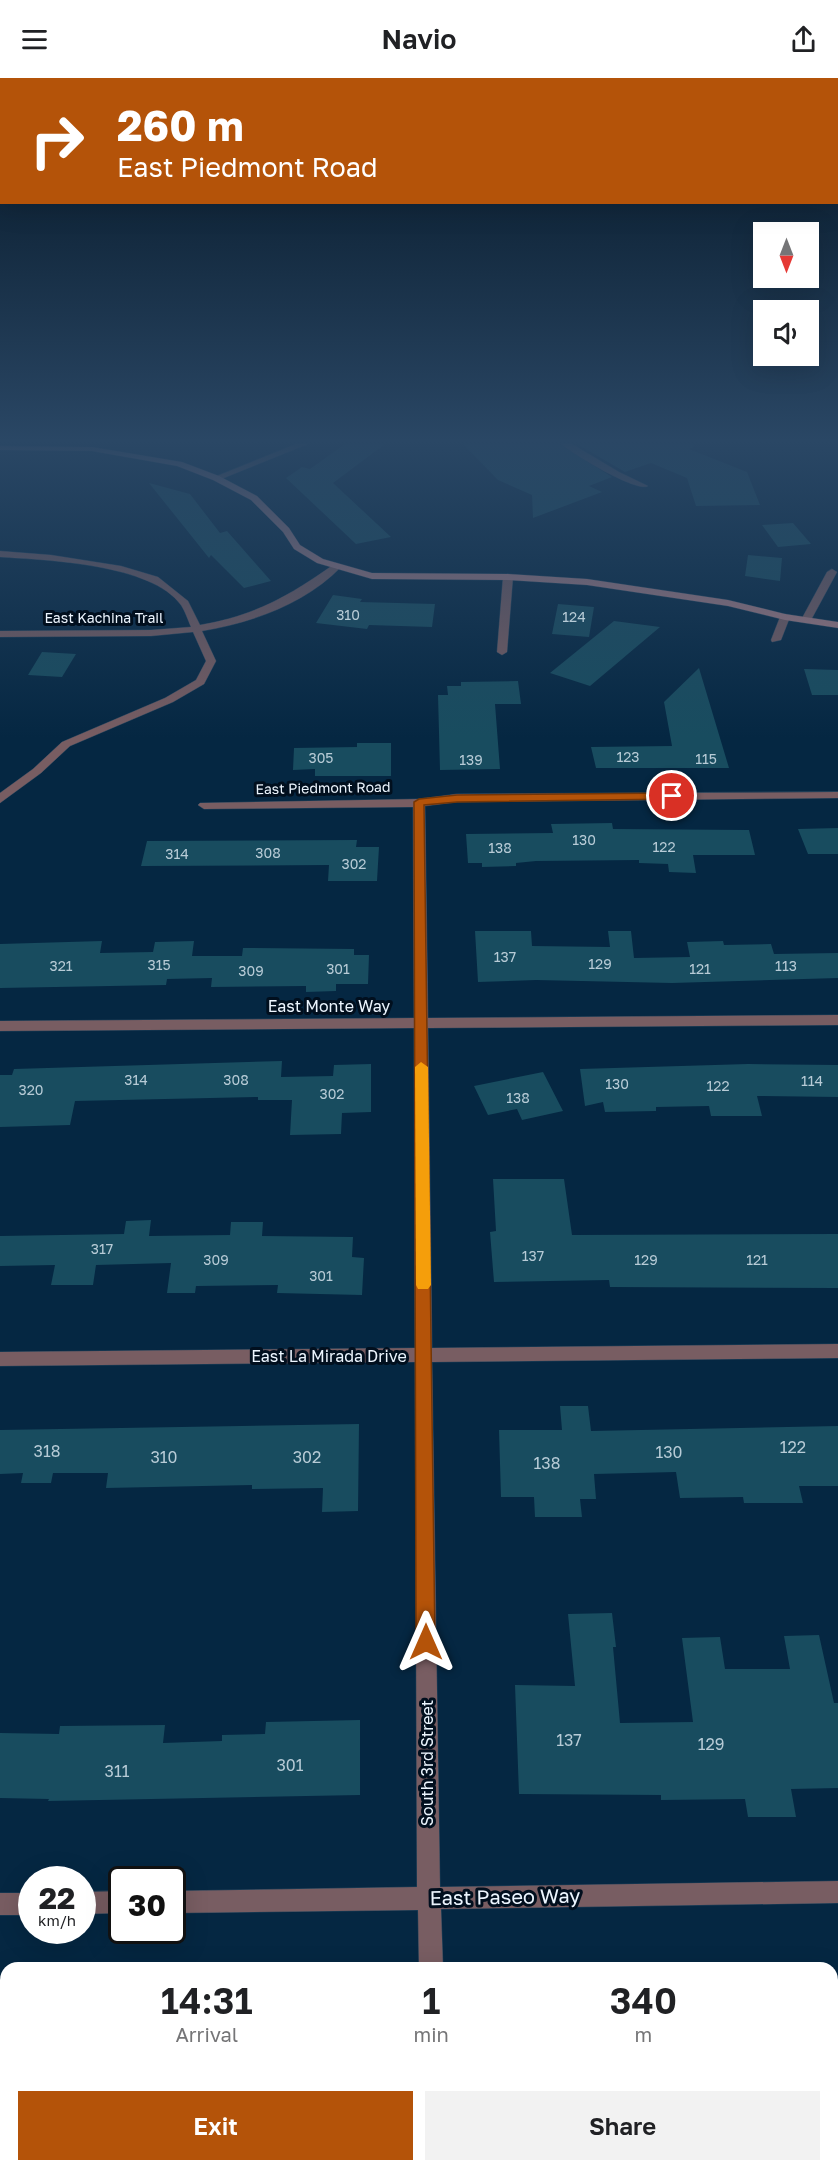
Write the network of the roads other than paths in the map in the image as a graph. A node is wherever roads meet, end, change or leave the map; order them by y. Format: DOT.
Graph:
graph roads {
  1 [pos="293,542"];
  2 [pos="0,554"];
  3 [pos="336,567"];
  4 [pos="832,572"];
  5 [pos="507,578"];
  6 [pos="785,617"];
  7 [pos="806,620"];
  8 [pos="838,625"];
  9 [pos="196,629"];
  10 [pos="0,634"];
  11 [pos="776,640"];
  12 [pos="502,652"];
  13 [pos="838,795"];
  14 [pos="0,799"];
  15 [pos="419,802"];
  16 [pos="204,805"];
  17 [pos="838,1020"];
  18 [pos="421,1023"];
  19 [pos="0,1026"];
  20 [pos="838,1351"];
  21 [pos="424,1355"];
  22 [pos="0,1359"];
  23 [pos="838,1892"];
  24 [pos="428,1898"];
  25 [pos="186,1902"];
  26 [pos="0,1904"];
  27 [pos="18,1904"];
  28 [pos="431,1962"];
  1 -- 3 [label="street"];
  2 -- 9 [label="street"];
  3 -- 5 [label="street"];
  3 -- 9 [label="street, East Kachina Trail"];
  4 -- 7 [label="street"];
  5 -- 6 [label="street"];
  5 -- 12 [label="street"];
  6 -- 7 [label="street"];
  6 -- 11 [label="street"];
  7 -- 8 [label="street"];
  9 -- 10 [label="street, East Kachina Trail"];
  9 -- 14 [label="street"];
  13 -- 15 [label="street, East Piedmont Road"];
  15 -- 16 [label="street, East Piedmont Road"];
  15 -- 18 [label="street, South 3rd Street"];
  17 -- 18 [label="street, East Monte Way"];
  18 -- 19 [label="street, East Monte Way"];
  18 -- 21 [label="street, South 3rd Street"];
  20 -- 21 [label="street, East La Mirada Drive"];
  21 -- 22 [label="street, East La Mirada Drive"];
  21 -- 24 [label="street, South 3rd Street"];
  23 -- 24 [label="street, East Paseo Way"];
  24 -- 25 [label="street, East Paseo Way"];
  24 -- 28 [label="street, South 3rd Street"];
  26 -- 27 [label="street"];
}
